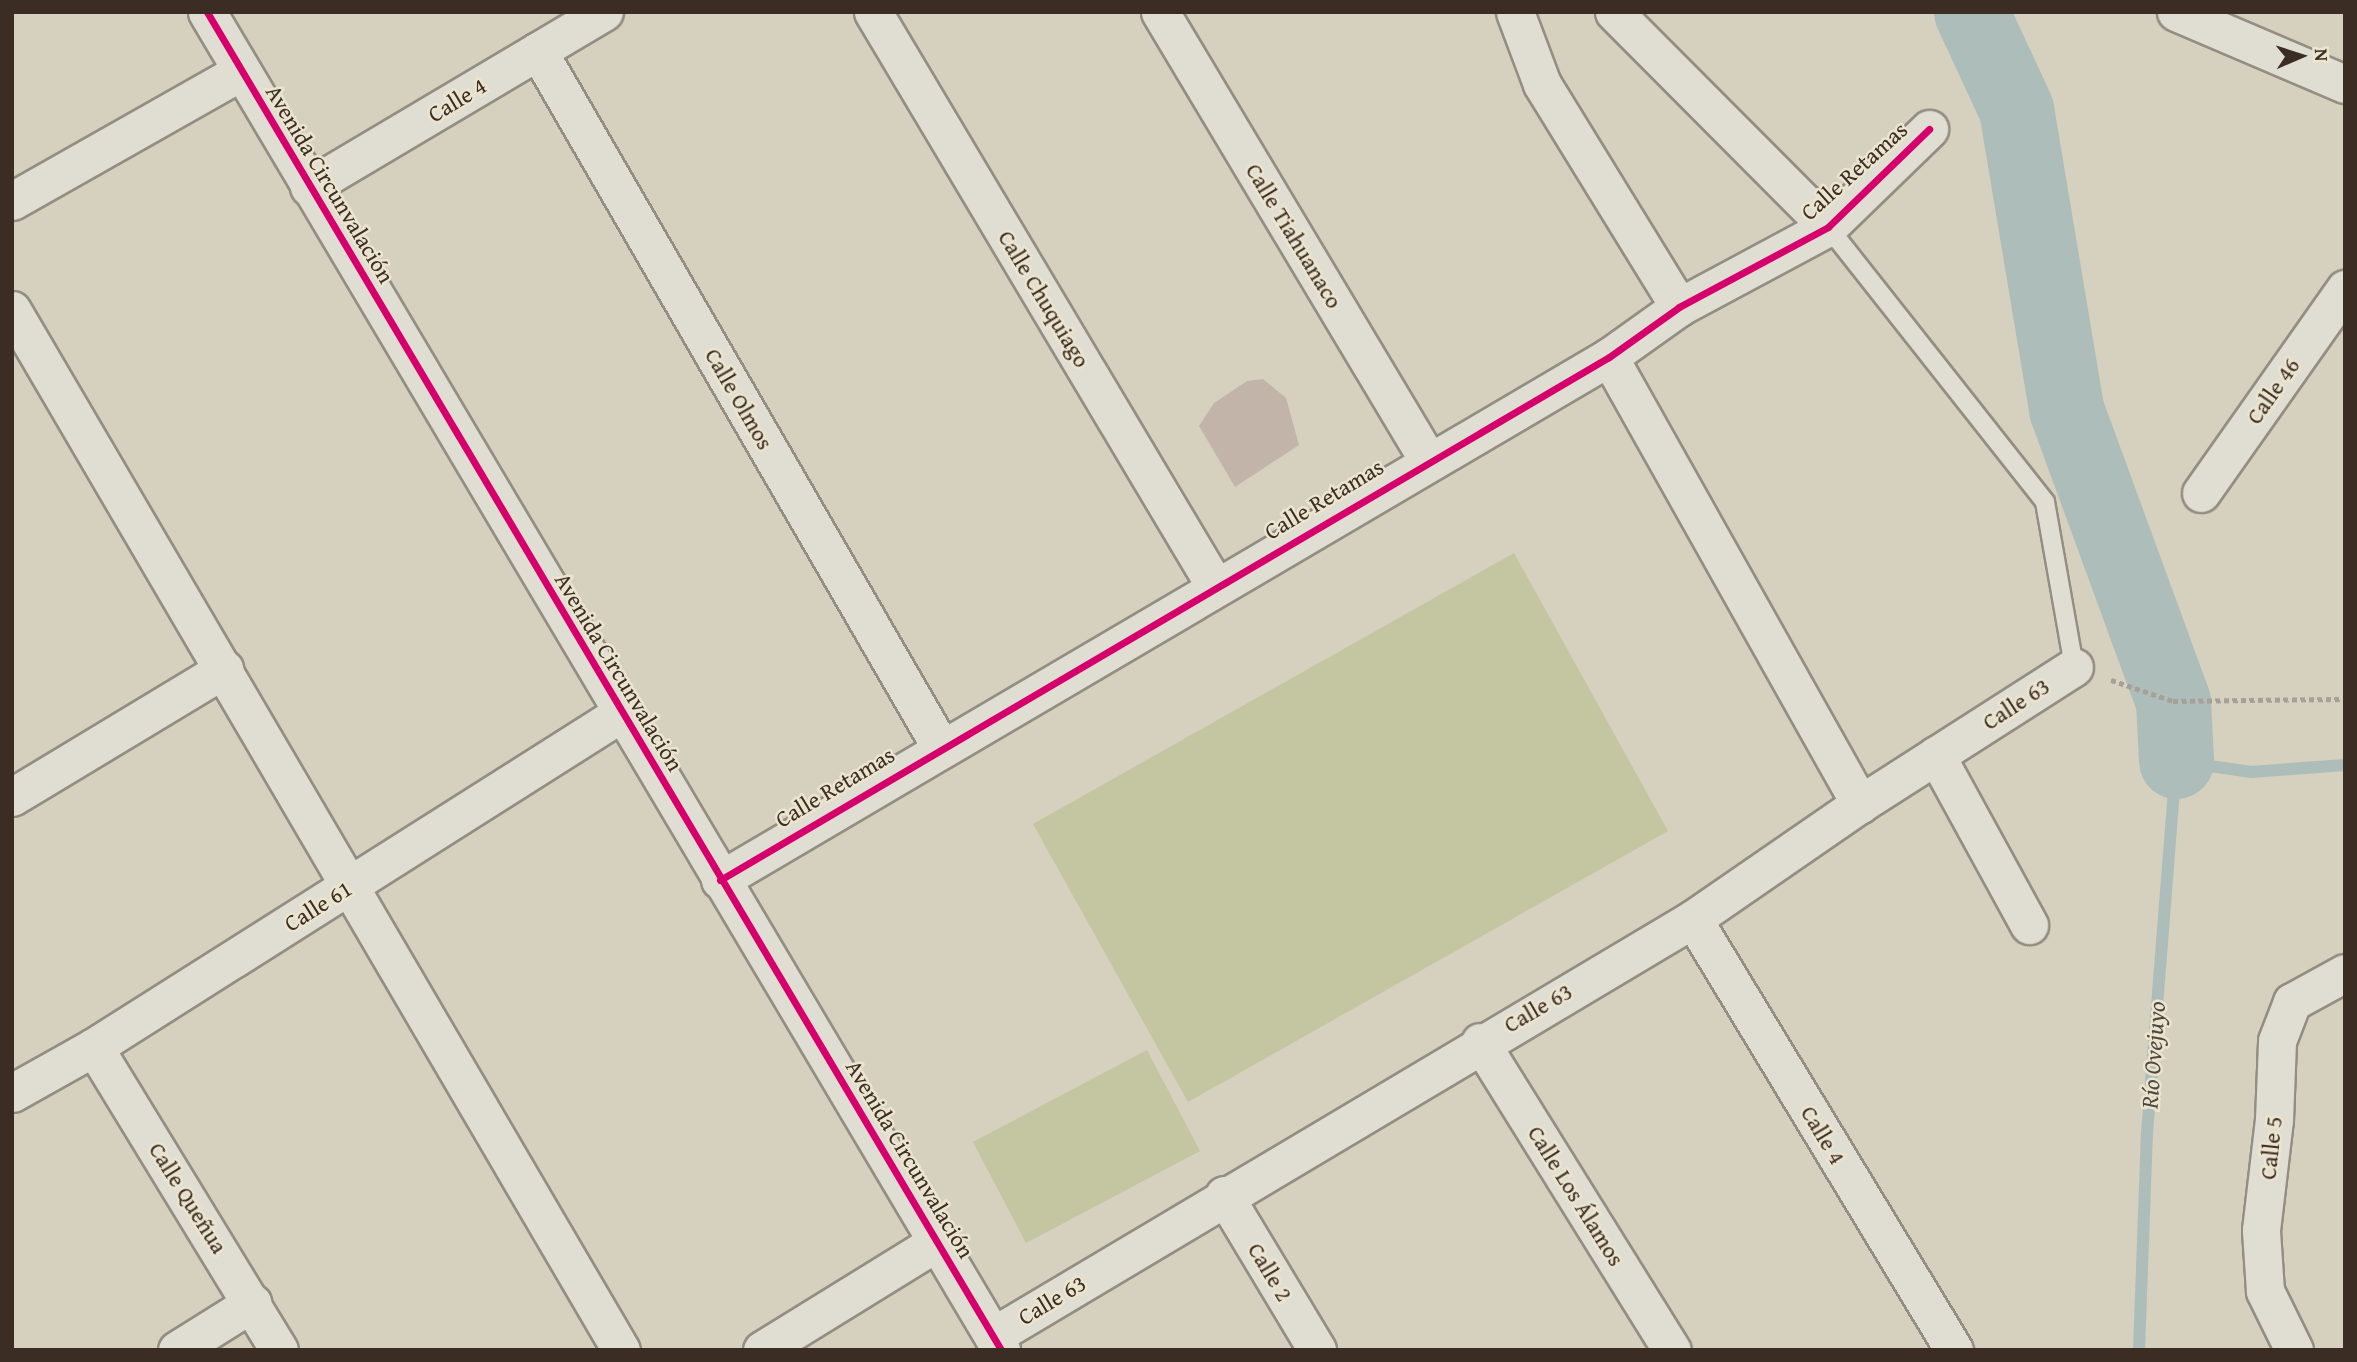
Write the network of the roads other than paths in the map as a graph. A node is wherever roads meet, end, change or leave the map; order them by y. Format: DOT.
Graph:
graph roads {
  1 [pos="207,12"];
  2 [pos="604,12"];
  3 [pos="873,12"];
  4 [pos="1160,12"];
  5 [pos="1515,12"];
  6 [pos="1614,12"];
  7 [pos="2176,12"];
  8 [pos="538,51"];
  9 [pos="240,72"];
  10 [pos="2345,85"];
  11 [pos="1928,129"];
  12 [pos="309,187"];
  13 [pos="12,201"];
  14 [pos="1828,227"];
  15 [pos="2345,289"];
  16 [pos="1679,307"];
  17 [pos="12,310"];
  18 [pos="1609,357"];
  19 [pos="1428,460"];
  20 [pos="2201,493"];
  21 [pos="1215,586"];
  22 [pos="2074,667"];
  23 [pos="224,669"];
  24 [pos="620,713"];
  25 [pos="940,746"];
  26 [pos="1936,755"];
  27 [pos="12,797"];
  28 [pos="1860,804"];
  29 [pos="720,880"];
  30 [pos="351,886"];
  31 [pos="1693,919"];
  32 [pos="2029,925"];
  33 [pos="2345,973"];
  34 [pos="1480,1042"];
  35 [pos="94,1047"];
  36 [pos="12,1093"];
  37 [pos="1224,1195"];
  38 [pos="937,1242"];
  39 [pos="252,1303"];
  40 [pos="997,1343"];
  41 [pos="177,1350"];
  42 [pos="279,1350"];
  43 [pos="621,1350"];
  44 [pos="762,1350"];
  45 [pos="1317,1350"];
  46 [pos="1672,1350"];
  47 [pos="1954,1350"];
  48 [pos="2294,1350"];
  1 -- 9 [label="street, Avenida Circunvalación"];
  2 -- 8 [label="street, Calle 4"];
  3 -- 21 [label="street, Calle Chuquiago"];
  4 -- 19 [label="street, Calle Tiahuanaco"];
  5 -- 16 [label="street"];
  6 -- 14 [label="street"];
  7 -- 10 [label="street"];
  8 -- 12 [label="street, Calle 4"];
  8 -- 25 [label="street, Calle Olmos"];
  9 -- 12 [label="street, Avenida Circunvalación"];
  9 -- 13 [label="street"];
  11 -- 14 [label="street, Calle Retamas"];
  12 -- 24 [label="street, Avenida Circunvalación"];
  14 -- 16 [label="street, Calle Retamas"];
  14 -- 22 [label="lane"];
  15 -- 20 [label="street, Calle 46"];
  16 -- 18 [label="street, Calle Retamas"];
  17 -- 23 [label="street"];
  18 -- 19 [label="street, Calle Retamas"];
  18 -- 28 [label="street"];
  19 -- 21 [label="street, Calle Retamas"];
  21 -- 25 [label="street, Calle Retamas"];
  22 -- 26 [label="street, Calle 63"];
  23 -- 27 [label="street"];
  23 -- 30 [label="street"];
  24 -- 29 [label="street, Avenida Circunvalación"];
  24 -- 30 [label="street, Calle 61"];
  25 -- 29 [label="street, Calle Retamas"];
  26 -- 28 [label="street, Calle 63"];
  26 -- 32 [label="street"];
  28 -- 31 [label="street, Calle 63"];
  29 -- 38 [label="street, Avenida Circunvalación"];
  30 -- 35 [label="street, Calle 61"];
  30 -- 43 [label="street"];
  31 -- 34 [label="street, Calle 63"];
  31 -- 47 [label="street, Calle 4"];
  33 -- 48 [label="street, Calle 5"];
  34 -- 37 [label="street, Calle 63"];
  34 -- 46 [label="street, Calle Los Álamos"];
  35 -- 36 [label="street, Calle 61"];
  35 -- 39 [label="street, Calle Queñua"];
  37 -- 40 [label="street, Calle 63"];
  37 -- 45 [label="street, Calle 2"];
  38 -- 40 [label="street, Avenida Circunvalación"];
  38 -- 44 [label="street"];
  39 -- 41 [label="street"];
  39 -- 42 [label="street, Calle Queñua"];
}
